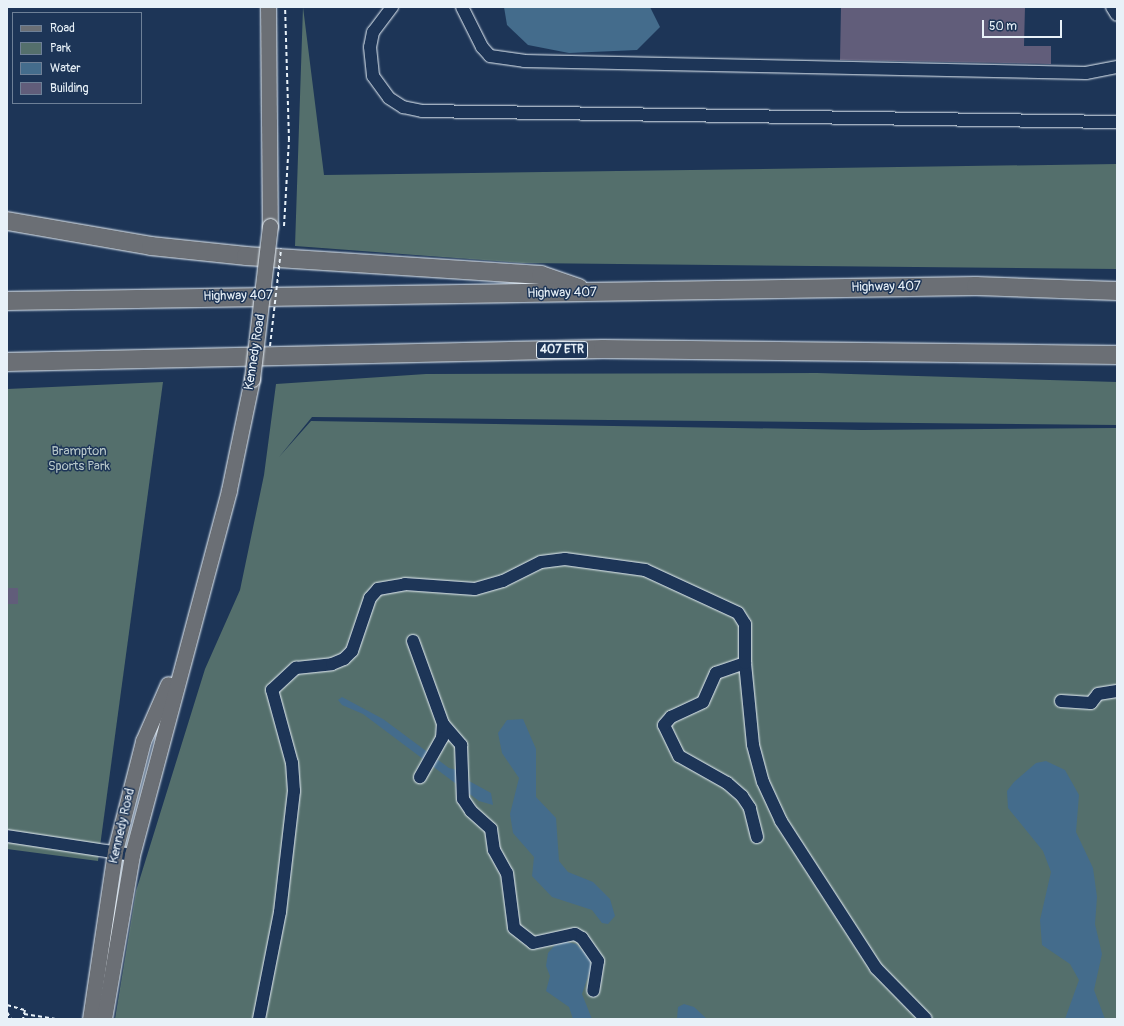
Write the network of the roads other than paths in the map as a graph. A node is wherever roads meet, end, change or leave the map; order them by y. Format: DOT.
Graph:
graph roads {
  1 [pos="268,7"];
  2 [pos="392,7"];
  3 [pos="462,7"];
  4 [pos="1112,7"];
  5 [pos="1117,15"];
  6 [pos="1117,67"];
  7 [pos="1117,122"];
  8 [pos="7,221"];
  9 [pos="1117,291"];
  10 [pos="590,292"];
  11 [pos="7,301"];
  12 [pos="1117,354"];
  13 [pos="7,362"];
  14 [pos="413,641"];
  15 [pos="186,642"];
  16 [pos="745,663"];
  17 [pos="1117,691"];
  18 [pos="1061,701"];
  19 [pos="442,724"];
  20 [pos="420,777"];
  21 [pos="7,836"];
  22 [pos="757,837"];
  23 [pos="115,851"];
  24 [pos="132,855"];
  25 [pos="593,991"];
  26 [pos="90,1019"];
  27 [pos="104,1019"];
  28 [pos="259,1019"];
  29 [pos="926,1019"];
  1 -- 15 [label="main road, Kennedy Road, bridge"];
  2 -- 7 [label="lane"];
  3 -- 6 [label="lane"];
  4 -- 5 [label="lane"];
  8 -- 10 [label="highway"];
  9 -- 10 [label="highway, Highway 407"];
  10 -- 11 [label="highway, Highway 407"];
  12 -- 13 [label="highway, 407 ETR"];
  14 -- 19 [label="lane"];
  15 -- 23 [label="main road, Kennedy Road"];
  15 -- 24 [label="main road, Kennedy Road"];
  16 -- 22 [label="lane"];
  16 -- 28 [label="lane"];
  16 -- 29 [label="lane"];
  17 -- 18 [label="lane"];
  19 -- 20 [label="lane"];
  19 -- 25 [label="lane"];
  21 -- 23 [label="lane"];
  23 -- 24 [label="lane"];
  23 -- 26 [label="main road, Kennedy Road"];
  24 -- 27 [label="main road, Kennedy Road"];
}
